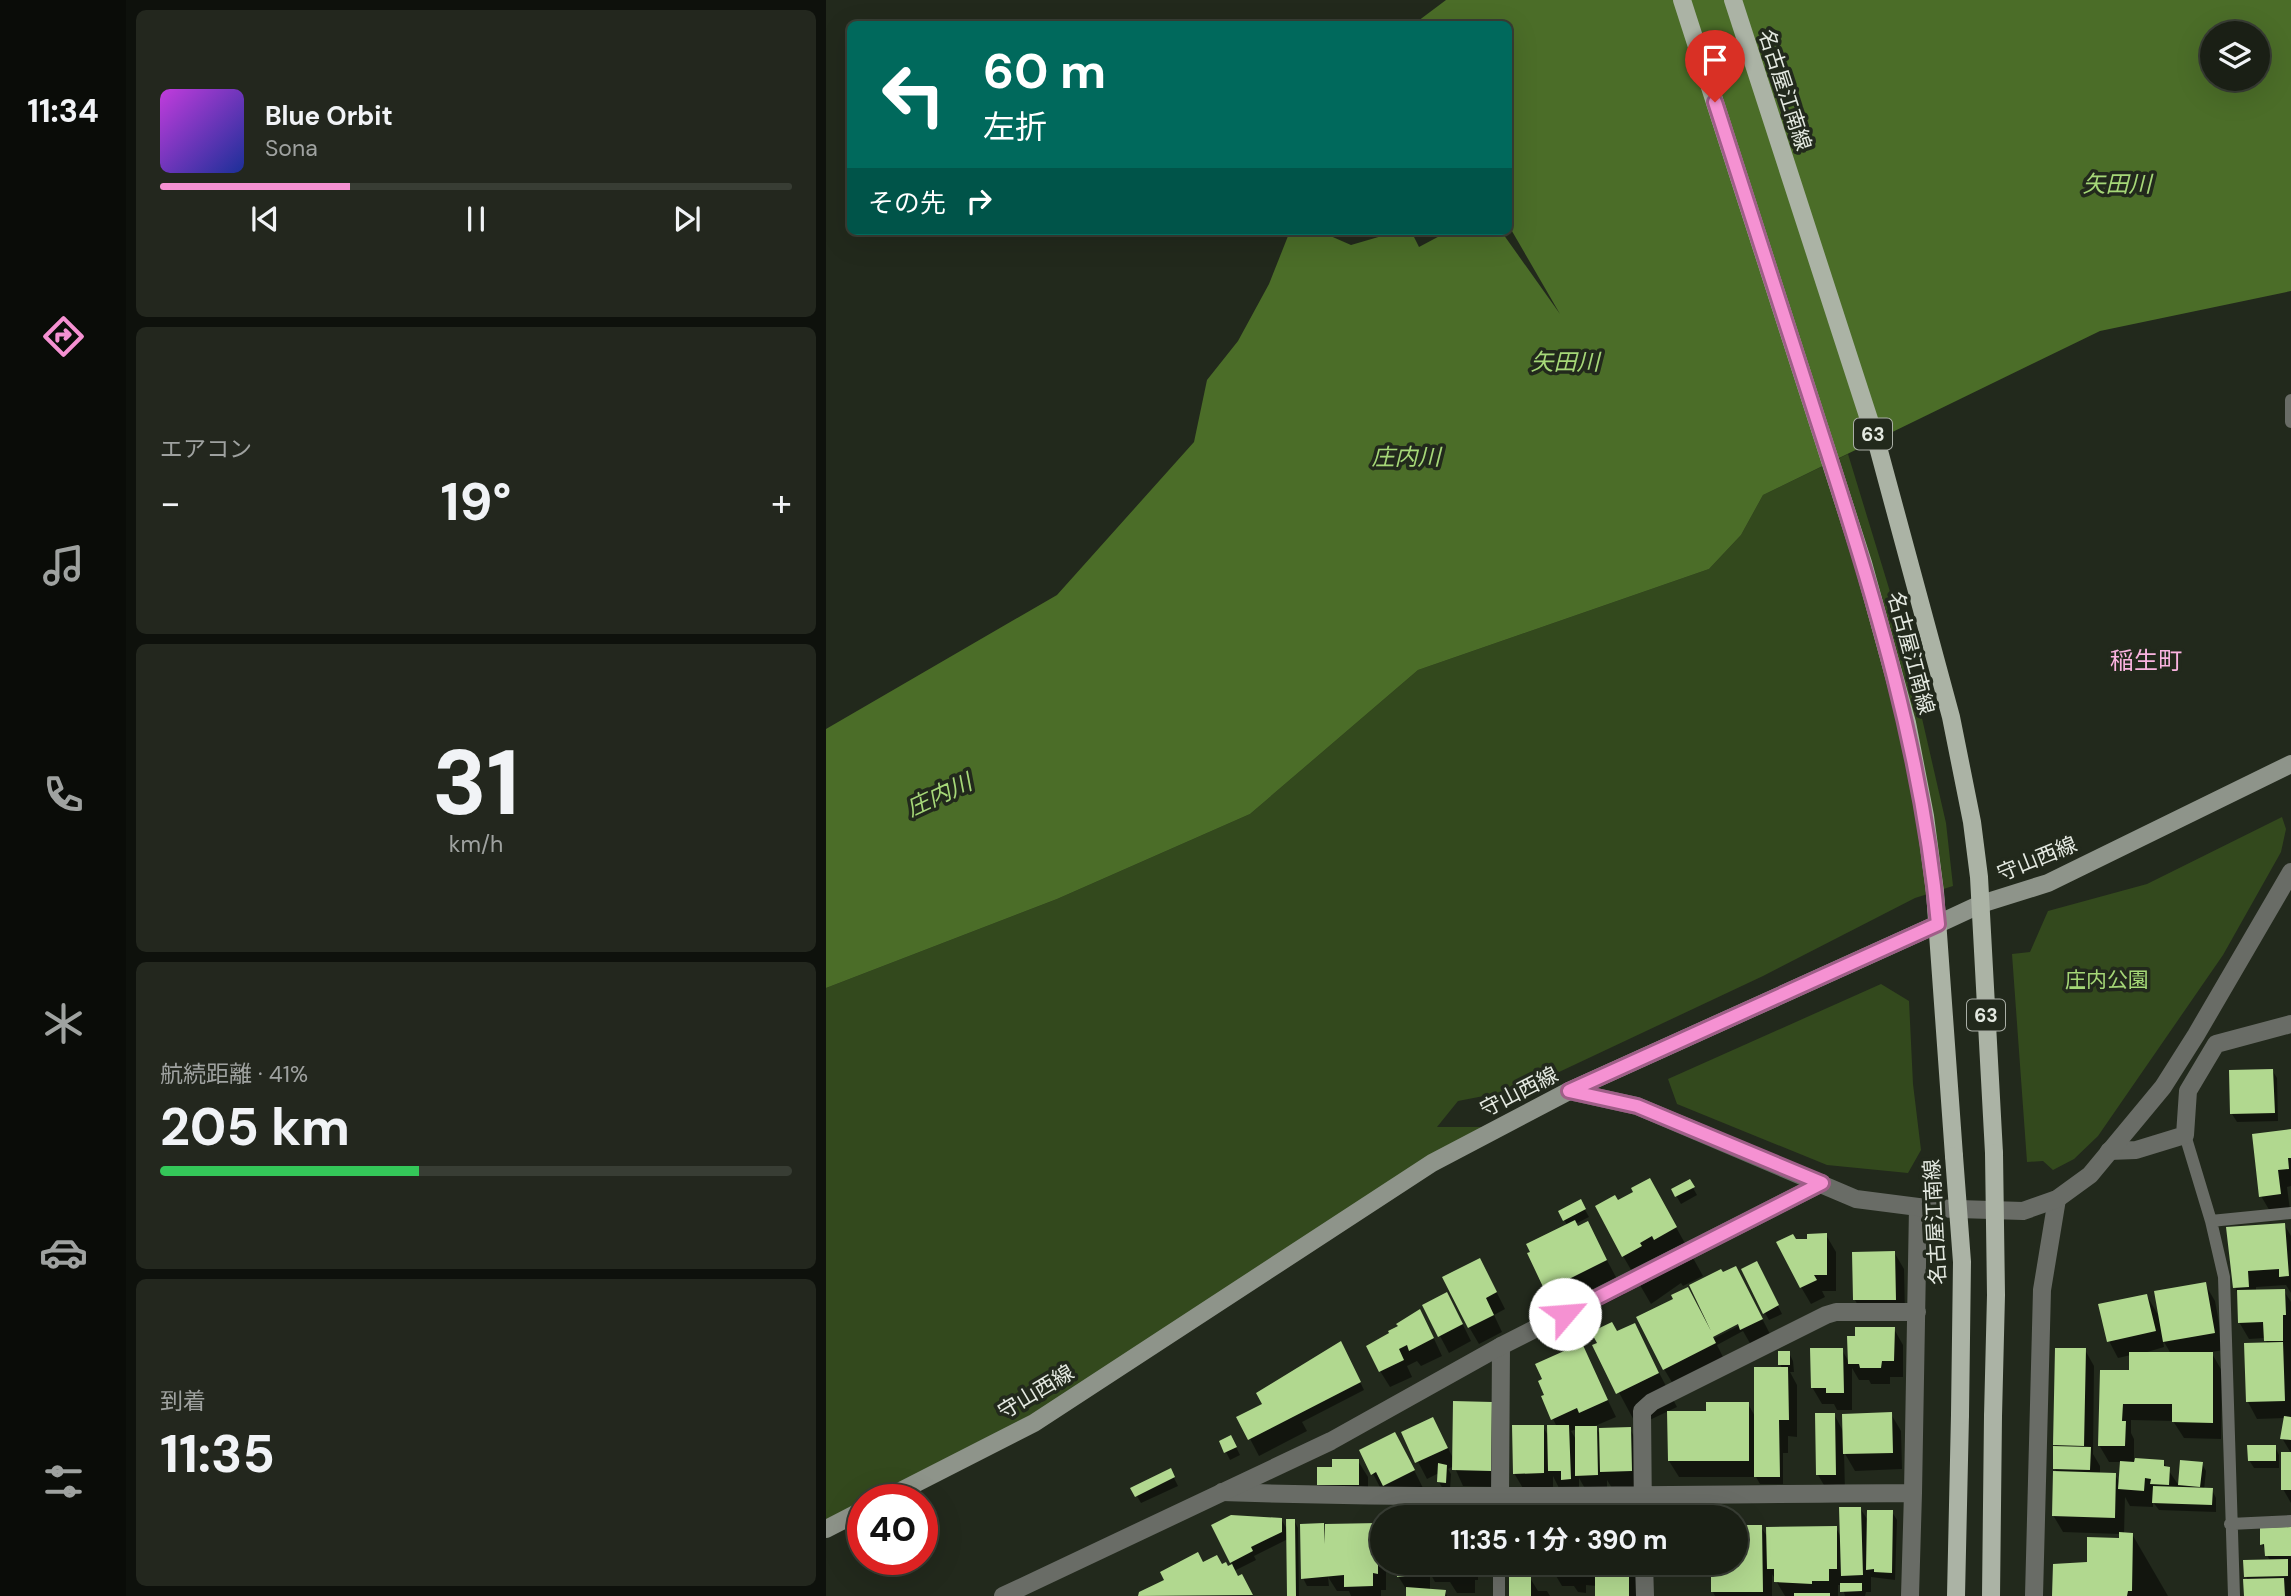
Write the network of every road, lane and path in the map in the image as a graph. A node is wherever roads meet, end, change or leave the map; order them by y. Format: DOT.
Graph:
graph roads {
  1 [pos="1682,0"];
  2 [pos="1733,0"];
  3 [pos="2291,400"];
  4 [pos="2291,422"];
  5 [pos="2291,764"];
  6 [pos="2291,872"];
  7 [pos="1982,904"];
  8 [pos="1938,924"];
  9 [pos="2291,1024"];
  10 [pos="1569,1091"];
  11 [pos="2185,1135"];
  12 [pos="2109,1151"];
  13 [pos="1822,1183"];
  14 [pos="2057,1199"];
  15 [pos="1917,1207"];
  16 [pos="2291,1213"];
  17 [pos="2211,1221"];
  18 [pos="1917,1312"];
  19 [pos="1501,1346"];
  20 [pos="914,1484"];
  21 [pos="1222,1492"];
  22 [pos="1913,1493"];
  23 [pos="1643,1494"];
  24 [pos="1500,1498"];
  25 [pos="1500,1505"];
  26 [pos="1643,1505"];
  27 [pos="847,1518"];
  28 [pos="2291,1521"];
  29 [pos="2230,1524"];
  30 [pos="826,1529"];
  31 [pos="1499,1575"];
  32 [pos="1644,1575"];
  33 [pos="1003,1596"];
  34 [pos="1499,1596"];
  35 [pos="1645,1596"];
  36 [pos="1910,1596"];
  37 [pos="1956,1596"];
  38 [pos="1991,1596"];
  39 [pos="2034,1596"];
  40 [pos="2234,1596"];
  1 -- 8 [label="main road, 名古屋江南線 / 63"];
  2 -- 7 [label="main road, 名古屋江南線 / 63"];
  3 -- 4 [label="lane"];
  5 -- 7 [label="main road, 守山西線"];
  6 -- 12 [label="street"];
  7 -- 8 [label="main road, 守山西線"];
  7 -- 38 [label="main road, 名古屋江南線 / 63, bridge"];
  8 -- 10 [label="main road, 守山西線"];
  8 -- 37 [label="main road, 名古屋江南線 / 63, bridge"];
  9 -- 11 [label="street"];
  10 -- 13 [label="street"];
  10 -- 20 [label="main road, 守山西線"];
  11 -- 12 [label="street"];
  11 -- 17 [label="lane"];
  12 -- 14 [label="street"];
  13 -- 15 [label="street"];
  13 -- 19 [label="street"];
  14 -- 15 [label="street"];
  14 -- 39 [label="street"];
  15 -- 18 [label="street"];
  16 -- 17 [label="lane"];
  17 -- 29 [label="lane"];
  18 -- 22 [label="street"];
  18 -- 23 [label="street"];
  19 -- 21 [label="street"];
  19 -- 24 [label="street"];
  21 -- 24 [label="street"];
  21 -- 33 [label="street"];
  22 -- 23 [label="street"];
  22 -- 36 [label="street"];
  23 -- 24 [label="street"];
  23 -- 26 [label="street"];
  24 -- 25 [label="lane"];
  27 -- 30 [label="main road"];
  28 -- 29 [label="lane"];
  29 -- 40 [label="lane"];
  31 -- 34 [label="lane"];
  32 -- 35 [label="street"];
}
